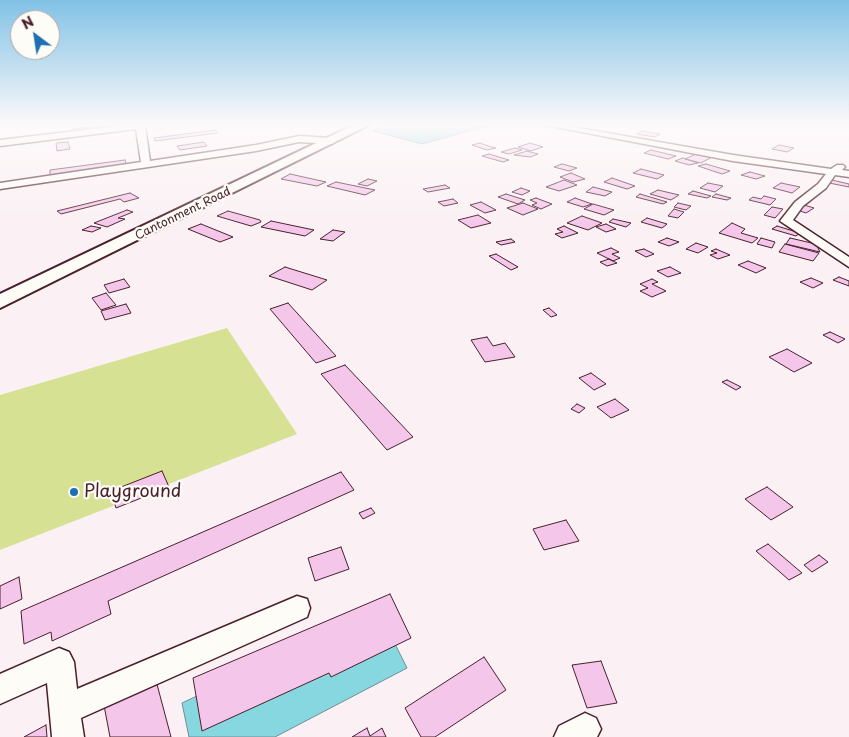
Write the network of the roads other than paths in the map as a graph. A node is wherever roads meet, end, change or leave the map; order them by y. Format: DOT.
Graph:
graph roads {
  1 [pos="145,158"];
  2 [pos="189,158"];
  3 [pos="296,158"];
  4 [pos="737,158"];
  5 [pos="849,163"];
  6 [pos="146,165"];
  7 [pos="832,172"];
  8 [pos="849,174"];
  9 [pos="0,186"];
  10 [pos="849,262"];
  11 [pos="0,302"];
  12 [pos="298,608"];
  13 [pos="0,689"];
  14 [pos="67,724"];
  1 -- 6 [label="street"];
  2 -- 6 [label="street"];
  3 -- 11 [label="street, Cantonment Road"];
  4 -- 7 [label="street"];
  5 -- 7 [label="street"];
  6 -- 9 [label="street"];
  7 -- 8 [label="street"];
  7 -- 10 [label="street"];
  12 -- 14 [label="street"];
  13 -- 14 [label="street"];
}
